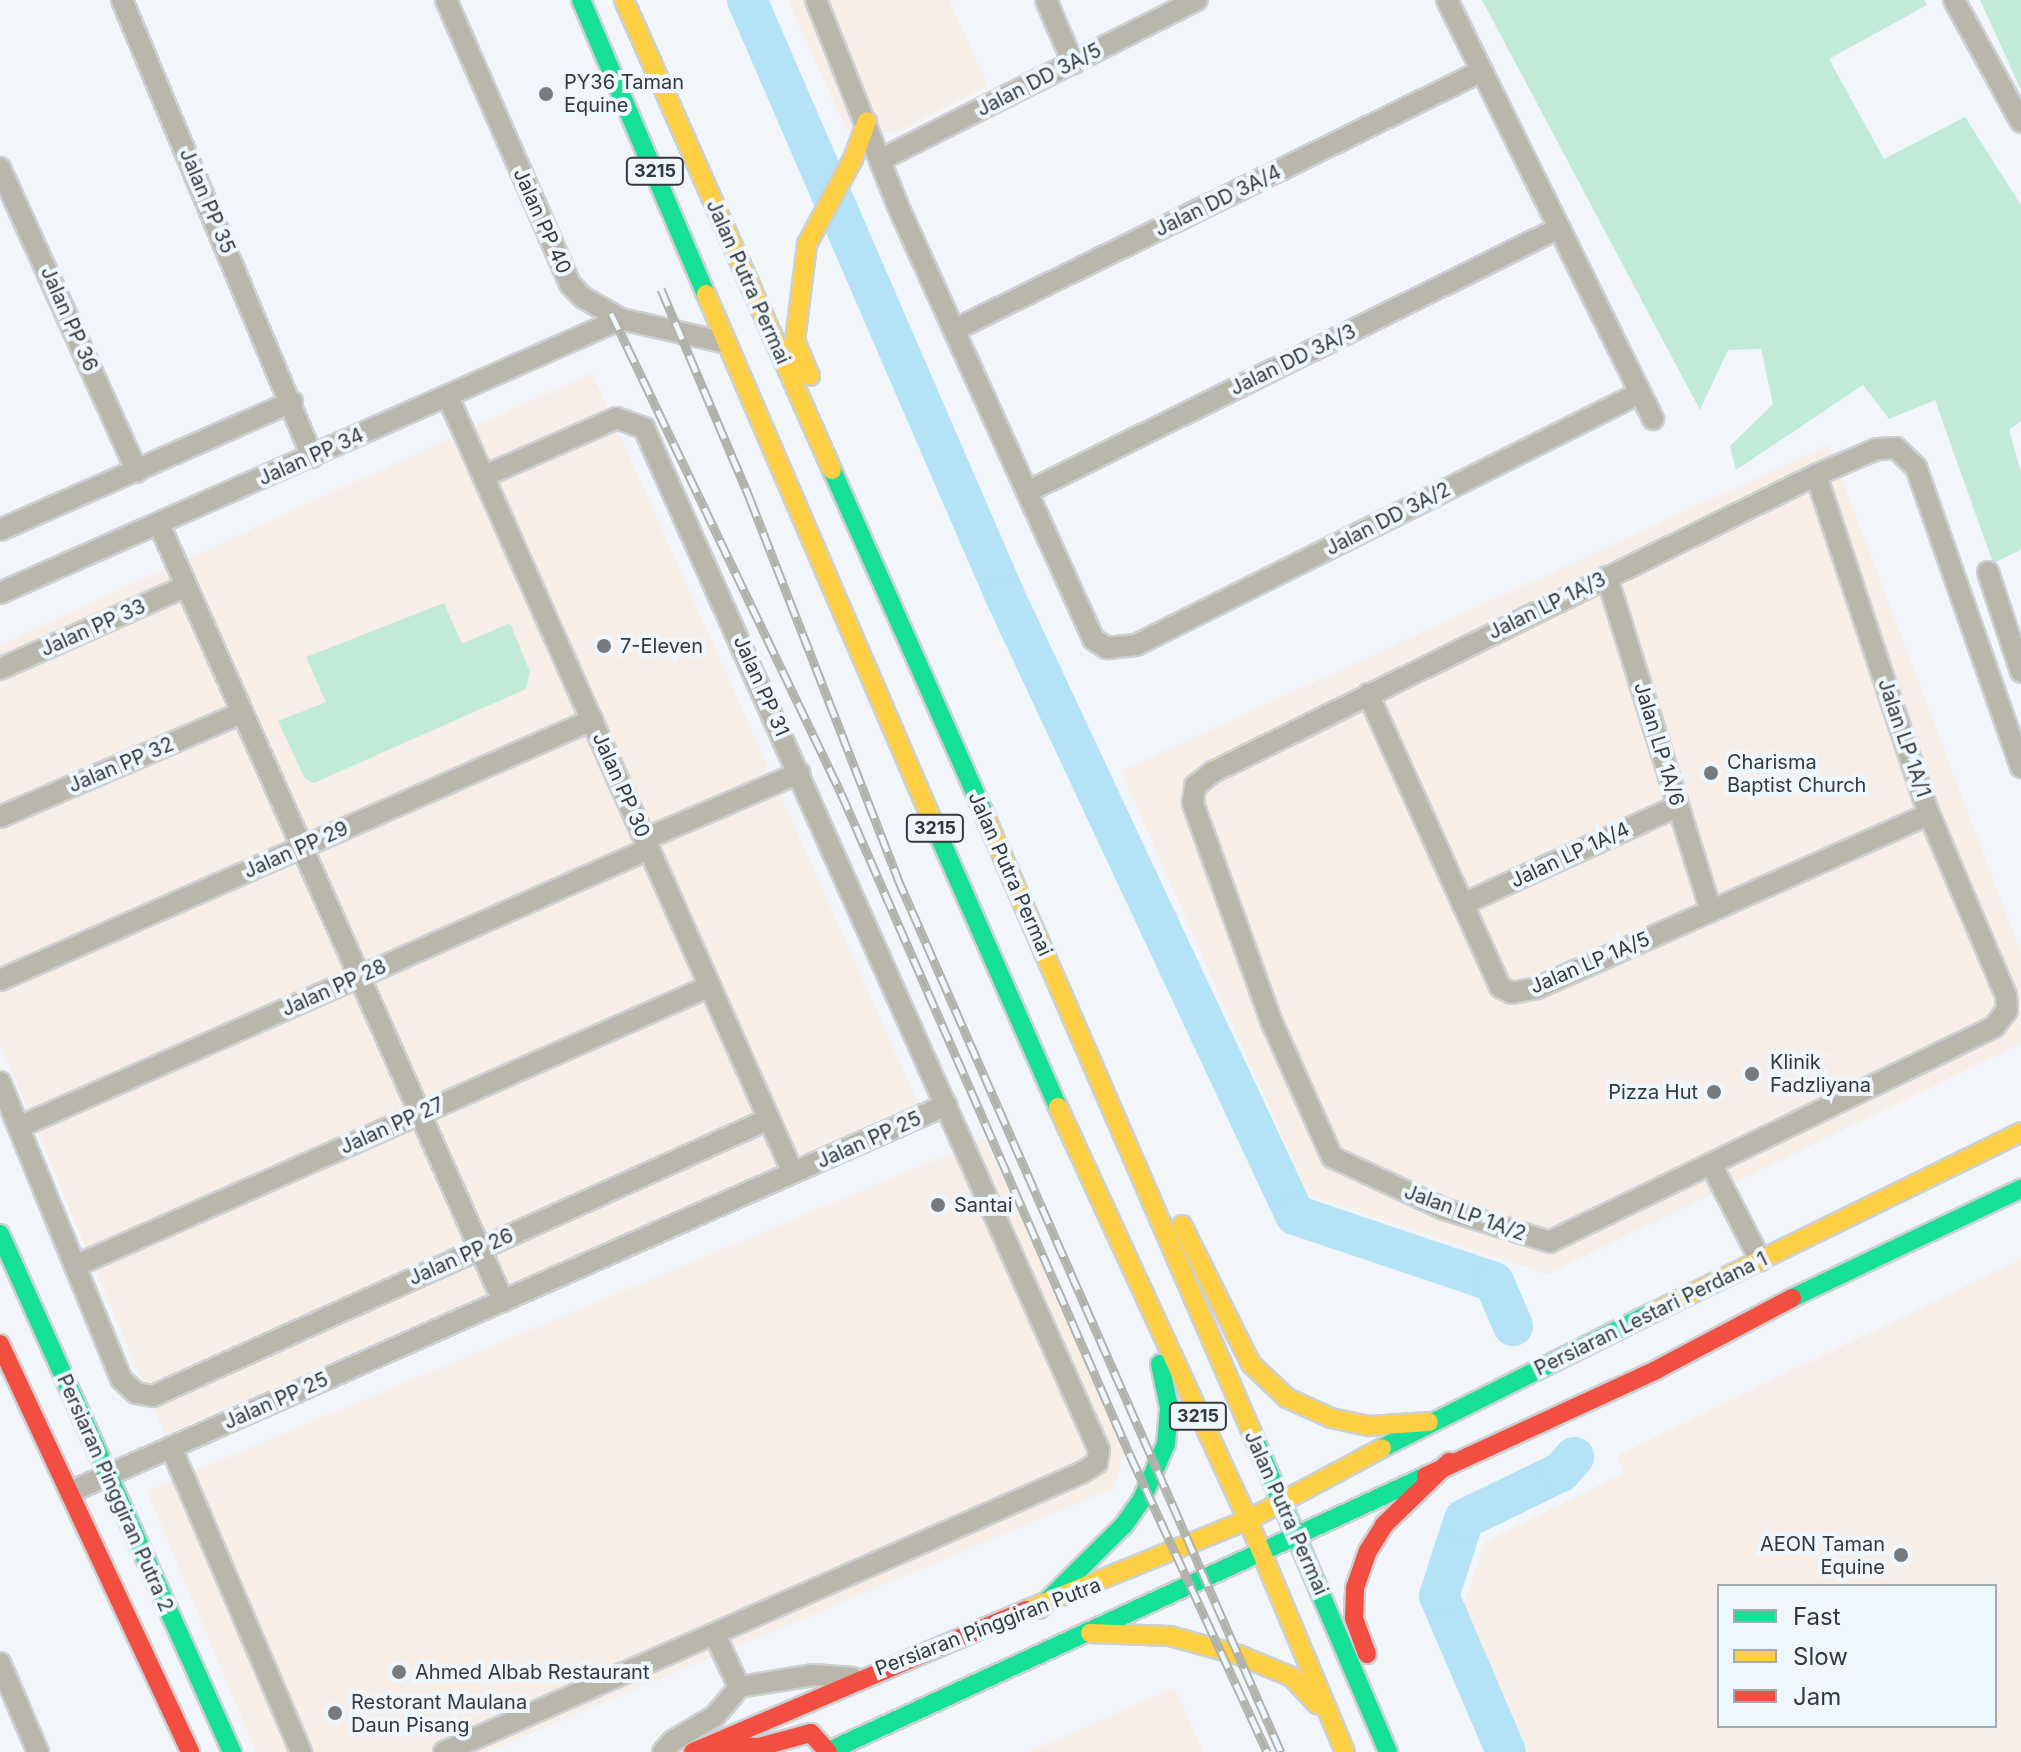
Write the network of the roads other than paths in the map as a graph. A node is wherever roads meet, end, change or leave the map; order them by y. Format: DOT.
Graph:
graph roads {
  1 [pos="122,0"];
  2 [pos="446,0"];
  3 [pos="581,0"];
  4 [pos="624,0"];
  5 [pos="816,0"];
  6 [pos="1046,0"];
  7 [pos="1197,0"];
  8 [pos="1447,0"];
  9 [pos="1954,0"];
  10 [pos="1073,63"];
  11 [pos="1482,71"];
  12 [pos="2020,119"];
  13 [pos="867,121"];
  14 [pos="880,160"];
  15 [pos="0,168"];
  16 [pos="1559,228"];
  17 [pos="621,319"];
  18 [pos="954,330"];
  19 [pos="726,343"];
  20 [pos="1640,393"];
  21 [pos="448,397"];
  22 [pos="292,402"];
  23 [pos="1653,419"];
  24 [pos="312,457"];
  25 [pos="137,471"];
  26 [pos="1816,475"];
  27 [pos="484,476"];
  28 [pos="1027,492"];
  29 [pos="159,524"];
  30 [pos="0,530"];
  31 [pos="1988,572"];
  32 [pos="1607,577"];
  33 [pos="186,586"];
  34 [pos="0,593"];
  35 [pos="917,667"];
  36 [pos="0,669"];
  37 [pos="2021,672"];
  38 [pos="1368,694"];
  39 [pos="242,713"];
  40 [pos="592,720"];
  41 [pos="2021,767"];
  42 [pos="799,773"];
  43 [pos="1193,803"];
  44 [pos="1678,806"];
  45 [pos="1929,814"];
  46 [pos="0,817"];
  47 [pos="647,844"];
  48 [pos="302,847"];
  49 [pos="1463,904"];
  50 [pos="1711,911"];
  51 [pos="360,977"];
  52 [pos="0,980"];
  53 [pos="710,986"];
  54 [pos="2006,995"];
  55 [pos="0,1082"];
  56 [pos="946,1105"];
  57 [pos="420,1113"];
  58 [pos="769,1119"];
  59 [pos="1117,1121"];
  60 [pos="19,1127"];
  61 [pos="2021,1132"];
  62 [pos="1712,1166"];
  63 [pos="793,1173"];
  64 [pos="2021,1189"];
  65 [pos="0,1234"];
  66 [pos="480,1248"];
  67 [pos="1760,1260"];
  68 [pos="75,1266"];
  69 [pos="503,1301"];
  70 [pos="1148,1311"];
  71 [pos="0,1344"];
  72 [pos="7,1378"];
  73 [pos="1429,1422"];
  74 [pos="171,1447"];
  75 [pos="1449,1462"];
  76 [pos="106,1476"];
  77 [pos="70,1492"];
  78 [pos="1283,1501"];
  79 [pos="1248,1520"];
  80 [pos="1297,1537"];
  81 [pos="1263,1554"];
  82 [pos="1039,1609"];
  83 [pos="1090,1633"];
  84 [pos="715,1635"];
  85 [pos="0,1663"];
  86 [pos="857,1678"];
  87 [pos="739,1687"];
  88 [pos="1331,1719"];
  89 [pos="701,1748"];
  90 [pos="38,1752"];
  91 [pos="190,1752"];
  92 [pos="232,1752"];
  93 [pos="301,1752"];
  94 [pos="444,1752"];
  95 [pos="663,1752"];
  96 [pos="827,1752"];
  97 [pos="1345,1752"];
  98 [pos="1388,1752"];
  99 [pos="1401,1752"];
  1 -- 22 [label="street, Jalan PP 35"];
  2 -- 17 [label="street, Jalan PP 40"];
  3 -- 19 [label="main road, Jalan Putra Permai / 3215"];
  4 -- 35 [label="main road, Jalan Putra Permai / 3215"];
  5 -- 13 [label="street"];
  6 -- 10 [label="street"];
  7 -- 10 [label="street, Jalan DD 3A/5"];
  8 -- 11 [label="street"];
  9 -- 12 [label="street"];
  10 -- 14 [label="street, Jalan DD 3A/5"];
  11 -- 16 [label="street"];
  11 -- 18 [label="street, Jalan DD 3A/4"];
  13 -- 14 [label="street"];
  13 -- 35 [label="main road"];
  14 -- 18 [label="street"];
  15 -- 25 [label="street, Jalan PP 36"];
  16 -- 20 [label="street"];
  16 -- 28 [label="street, Jalan DD 3A/3"];
  17 -- 19 [label="street, Jalan PP 40"];
  17 -- 21 [label="street, Jalan PP 34"];
  18 -- 28 [label="street"];
  19 -- 70 [label="main road, Jalan Putra Permai / 3215"];
  20 -- 23 [label="street"];
  20 -- 28 [label="street, Jalan DD 3A/2"];
  21 -- 24 [label="street, Jalan PP 34"];
  21 -- 27 [label="street, Jalan PP 30"];
  22 -- 24 [label="street, Jalan PP 35"];
  22 -- 25 [label="street"];
  24 -- 29 [label="street, Jalan PP 34"];
  25 -- 30 [label="street"];
  26 -- 32 [label="street, Jalan LP 1A/3"];
  26 -- 41 [label="street, Jalan LP 1A/3"];
  26 -- 45 [label="street, Jalan LP 1A/1"];
  27 -- 40 [label="street, Jalan PP 30"];
  27 -- 42 [label="street, Jalan PP 31"];
  29 -- 33 [label="street"];
  29 -- 34 [label="street, Jalan PP 34"];
  31 -- 37 [label="street"];
  32 -- 38 [label="street, Jalan LP 1A/3"];
  32 -- 44 [label="street, Jalan LP 1A/6"];
  33 -- 36 [label="street, Jalan PP 33"];
  33 -- 39 [label="street"];
  35 -- 59 [label="main road, Jalan Putra Permai / 3215"];
  38 -- 43 [label="street, Jalan LP 1A/3"];
  38 -- 49 [label="street, Jalan LP 1A/5"];
  39 -- 46 [label="street, Jalan PP 32"];
  39 -- 48 [label="street"];
  40 -- 47 [label="street, Jalan PP 30"];
  40 -- 48 [label="street, Jalan PP 29"];
  42 -- 47 [label="street, Jalan PP 28"];
  42 -- 56 [label="street, Jalan PP 31"];
  43 -- 62 [label="street, Jalan LP 1A/2"];
  44 -- 49 [label="street, Jalan LP 1A/4"];
  44 -- 50 [label="street, Jalan LP 1A/6"];
  45 -- 50 [label="street, Jalan LP 1A/5"];
  45 -- 54 [label="street, Jalan LP 1A/1"];
  47 -- 51 [label="street, Jalan PP 28"];
  47 -- 53 [label="street, Jalan PP 30"];
  48 -- 51 [label="street"];
  48 -- 52 [label="street, Jalan PP 29"];
  49 -- 50 [label="street, Jalan LP 1A/5"];
  51 -- 57 [label="street"];
  51 -- 60 [label="street, Jalan PP 28"];
  53 -- 57 [label="street, Jalan PP 27"];
  53 -- 58 [label="street, Jalan PP 30"];
  54 -- 62 [label="street, Jalan LP 1A/2"];
  55 -- 60 [label="street"];
  56 -- 63 [label="street, Jalan PP 25"];
  56 -- 84 [label="street, Jalan PP 25"];
  57 -- 66 [label="street"];
  57 -- 68 [label="street, Jalan PP 27"];
  58 -- 63 [label="street, Jalan PP 30"];
  58 -- 66 [label="street, Jalan PP 26"];
  59 -- 73 [label="main road"];
  59 -- 78 [label="main road, Jalan Putra Permai / 3215"];
  60 -- 68 [label="street"];
  61 -- 67 [label="main road, Persiaran Lestari Perdana 1"];
  62 -- 67 [label="street"];
  63 -- 69 [label="street, Jalan PP 25"];
  64 -- 75 [label="main road"];
  65 -- 76 [label="main road, Persiaran Pinggiran Putra 2"];
  66 -- 68 [label="street, Jalan PP 26"];
  66 -- 69 [label="street"];
  67 -- 73 [label="main road, Persiaran Lestari Perdana 1"];
  69 -- 74 [label="street, Jalan PP 25"];
  70 -- 79 [label="main road, Jalan Putra Permai / 3215"];
  70 -- 82 [label="main road"];
  71 -- 72 [label="main road, Persiaran Pinggiran Putra 2"];
  72 -- 77 [label="main road, Persiaran Pinggiran Putra 2"];
  73 -- 78 [label="main road, Persiaran Lestari Perdana 1"];
  74 -- 76 [label="street, Jalan PP 25"];
  74 -- 93 [label="street"];
  75 -- 80 [label="main road"];
  75 -- 99 [label="main road"];
  76 -- 77 [label="street, Jalan PP 25"];
  76 -- 92 [label="main road, Persiaran Pinggiran Putra 2"];
  77 -- 91 [label="main road, Persiaran Pinggiran Putra 2"];
  78 -- 79 [label="main road, Persiaran Pinggiran Putra"];
  78 -- 80 [label="main road, Jalan Putra Permai / 3215"];
  79 -- 81 [label="main road, Jalan Putra Permai / 3215"];
  79 -- 82 [label="main road, Persiaran Pinggiran Putra"];
  80 -- 81 [label="main road, Persiaran Pinggiran Putra"];
  80 -- 98 [label="main road, Jalan Putra Permai / 3215"];
  81 -- 83 [label="main road, Persiaran Pinggiran Putra"];
  81 -- 88 [label="main road, Jalan Putra Permai / 3215"];
  82 -- 86 [label="main road, Persiaran Pinggiran Putra"];
  83 -- 88 [label="main road"];
  83 -- 96 [label="main road, Persiaran Pinggiran Putra"];
  84 -- 87 [label="street"];
  84 -- 94 [label="street, Jalan PP 25"];
  85 -- 90 [label="street"];
  86 -- 87 [label="street"];
  86 -- 89 [label="main road, Persiaran Pinggiran Putra"];
  87 -- 95 [label="street"];
  88 -- 97 [label="main road, Jalan Putra Permai / 3215"];
  89 -- 96 [label="main road"];
}
